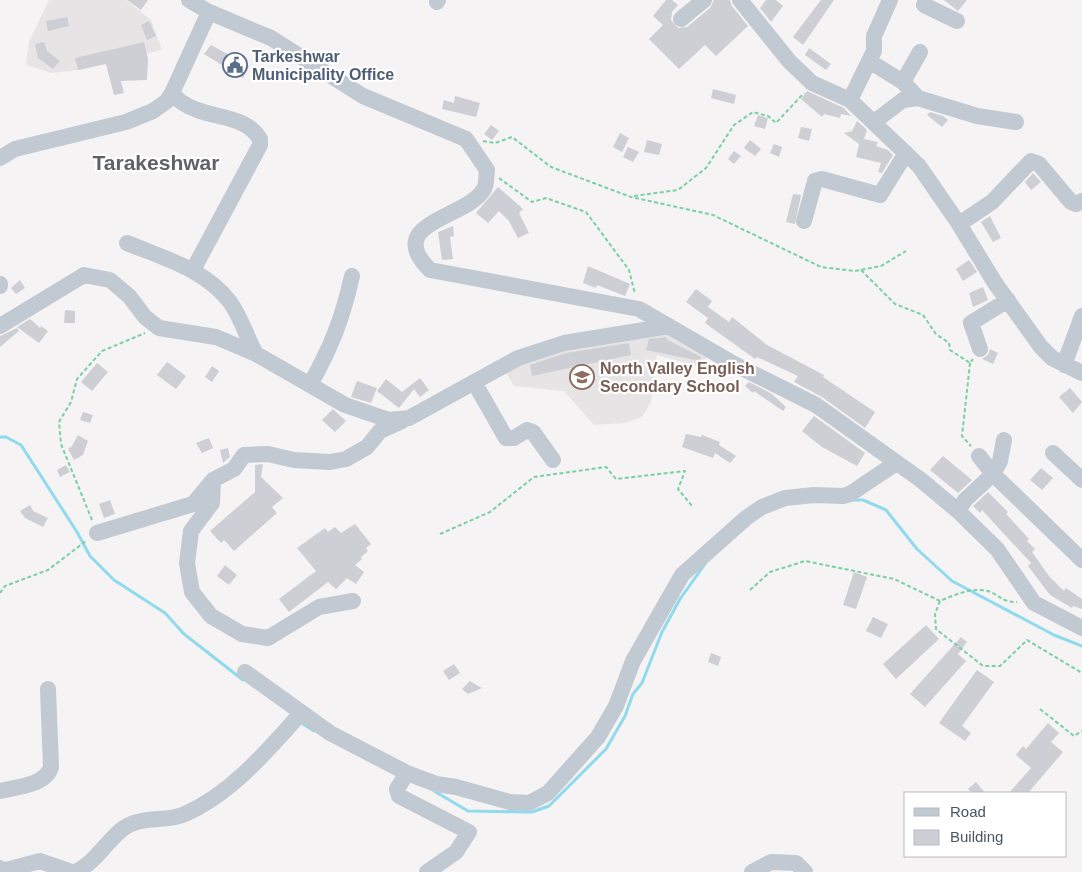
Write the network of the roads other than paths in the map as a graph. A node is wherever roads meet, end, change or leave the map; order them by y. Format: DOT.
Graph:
graph roads {
  1 [pos="189,0"];
  2 [pos="704,0"];
  3 [pos="740,0"];
  4 [pos="890,0"];
  5 [pos="921,2"];
  6 [pos="209,12"];
  7 [pos="681,18"];
  8 [pos="957,21"];
  9 [pos="920,52"];
  10 [pos="869,61"];
  11 [pos="903,82"];
  12 [pos="172,93"];
  13 [pos="918,98"];
  14 [pos="850,100"];
  15 [pos="874,122"];
  16 [pos="1016,122"];
  17 [pos="906,153"];
  18 [pos="0,158"];
  19 [pos="1082,201"];
  20 [pos="804,221"];
  21 [pos="959,224"];
  22 [pos="127,243"];
  23 [pos="192,270"];
  24 [pos="352,276"];
  25 [pos="1008,300"];
  26 [pos="1082,316"];
  27 [pos="0,326"];
  28 [pos="669,326"];
  29 [pos="980,349"];
  30 [pos="256,354"];
  31 [pos="1064,365"];
  32 [pos="1082,373"];
  33 [pos="474,382"];
  34 [pos="310,385"];
  35 [pos="410,418"];
  36 [pos="1004,440"];
  37 [pos="1053,453"];
  38 [pos="979,456"];
  39 [pos="553,460"];
  40 [pos="896,463"];
  41 [pos="993,474"];
  42 [pos="213,480"];
  43 [pos="1082,480"];
  44 [pos="958,511"];
  45 [pos="93,536"];
  46 [pos="1082,560"];
  47 [pos="353,602"];
  48 [pos="1082,628"];
  49 [pos="245,672"];
  50 [pos="48,689"];
  51 [pos="301,712"];
  52 [pos="407,773"];
  53 [pos="0,791"];
  54 [pos="0,868"];
  55 [pos="74,872"];
  56 [pos="427,872"];
  57 [pos="752,872"];
  58 [pos="804,872"];
  1 -- 6 [label="street"];
  2 -- 7 [label="street"];
  3 -- 14 [label="street"];
  4 -- 10 [label="street"];
  5 -- 8 [label="street"];
  6 -- 12 [label="street"];
  6 -- 28 [label="street"];
  9 -- 11 [label="street"];
  10 -- 11 [label="street"];
  10 -- 14 [label="street"];
  11 -- 13 [label="street"];
  12 -- 18 [label="street"];
  12 -- 23 [label="street"];
  13 -- 15 [label="street"];
  13 -- 16 [label="street"];
  14 -- 15 [label="street"];
  15 -- 17 [label="street"];
  17 -- 20 [label="street"];
  17 -- 21 [label="street"];
  19 -- 21 [label="street"];
  21 -- 25 [label="street"];
  22 -- 23 [label="street"];
  23 -- 30 [label="street"];
  24 -- 34 [label="street"];
  25 -- 29 [label="street"];
  25 -- 31 [label="street"];
  26 -- 31 [label="street"];
  27 -- 30 [label="street"];
  28 -- 33 [label="street"];
  28 -- 40 [label="street"];
  30 -- 34 [label="street"];
  31 -- 32 [label="street"];
  33 -- 35 [label="street"];
  33 -- 39 [label="street"];
  34 -- 35 [label="street"];
  35 -- 42 [label="street"];
  36 -- 41 [label="street"];
  37 -- 43 [label="street"];
  38 -- 41 [label="street"];
  40 -- 44 [label="street"];
  40 -- 52 [label="street"];
  41 -- 44 [label="street"];
  41 -- 46 [label="street"];
  42 -- 45 [label="street"];
  42 -- 47 [label="street"];
  44 -- 48 [label="street"];
  49 -- 51 [label="street"];
  50 -- 53 [label="street"];
  51 -- 52 [label="street"];
  51 -- 55 [label="street"];
  52 -- 56 [label="street"];
  54 -- 55 [label="street"];
  57 -- 58 [label="street"];
}
